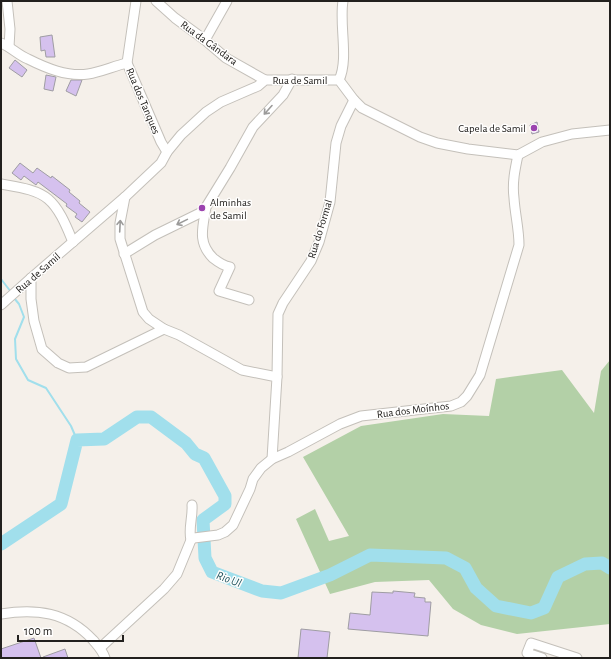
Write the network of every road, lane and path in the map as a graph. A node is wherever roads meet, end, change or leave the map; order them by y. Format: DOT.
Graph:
graph roads {
  1 [pos="7,1"];
  2 [pos="136,1"];
  3 [pos="156,1"];
  4 [pos="227,1"];
  5 [pos="343,1"];
  6 [pos="205,40"];
  7 [pos="5,45"];
  8 [pos="127,63"];
  9 [pos="292,79"];
  10 [pos="265,80"];
  11 [pos="339,80"];
  12 [pos="354,100"];
  13 [pos="610,130"];
  14 [pos="167,152"];
  15 [pos="518,155"];
  16 [pos="1,184"];
  17 [pos="125,198"];
  18 [pos="206,207"];
  19 [pos="73,242"];
  20 [pos="124,254"];
  21 [pos="30,278"];
  22 [pos="249,300"];
  23 [pos="3,303"];
  24 [pos="164,329"];
  25 [pos="277,377"];
  26 [pos="272,459"];
  27 [pos="192,506"];
  28 [pos="201,538"];
  29 [pos="1,614"];
  30 [pos="100,648"];
  31 [pos="105,658"];
  32 [pos="542,658"];
  33 [pos="577,658"];
  1 -- 7 [label="street"];
  2 -- 8 [label="street, Rua dos Tanques"];
  3 -- 6 [label="street, Rua da Gândara"];
  4 -- 6 [label="street"];
  5 -- 11 [label="street"];
  6 -- 10 [label="street, Rua da Gândara"];
  7 -- 8 [label="street"];
  8 -- 14 [label="street, Rua dos Tanques"];
  9 -- 10 [label="street, Rua de Samil"];
  9 -- 11 [label="street, Rua de Samil"];
  9 -- 18 [label="street, one-way"];
  10 -- 14 [label="street, Rua de Samil"];
  11 -- 12 [label="street, Rua de Samil"];
  12 -- 15 [label="street, Rua de Samil"];
  12 -- 25 [label="street, Rua do Formal"];
  13 -- 15 [label="street"];
  14 -- 17 [label="street, Rua de Samil"];
  15 -- 26 [label="street, Rua dos Moínhos"];
  16 -- 19 [label="street"];
  17 -- 19 [label="street, Rua de Samil"];
  20 -- 17 [label="street, one-way"];
  18 -- 20 [label="street, one-way"];
  18 -- 22 [label="street"];
  19 -- 21 [label="street, Rua de Samil"];
  20 -- 24 [label="street"];
  21 -- 23 [label="street, Rua de Samil"];
  21 -- 24 [label="street"];
  24 -- 25 [label="street"];
  25 -- 26 [label="street, Rua do Formal"];
  26 -- 28 [label="street, Rua dos Moínhos"];
  27 -- 28 [label="street"];
  28 -- 30 [label="street"];
  29 -- 30 [label="street"];
  30 -- 31 [label="street"];
  32 -- 33 [label="street"];
}
